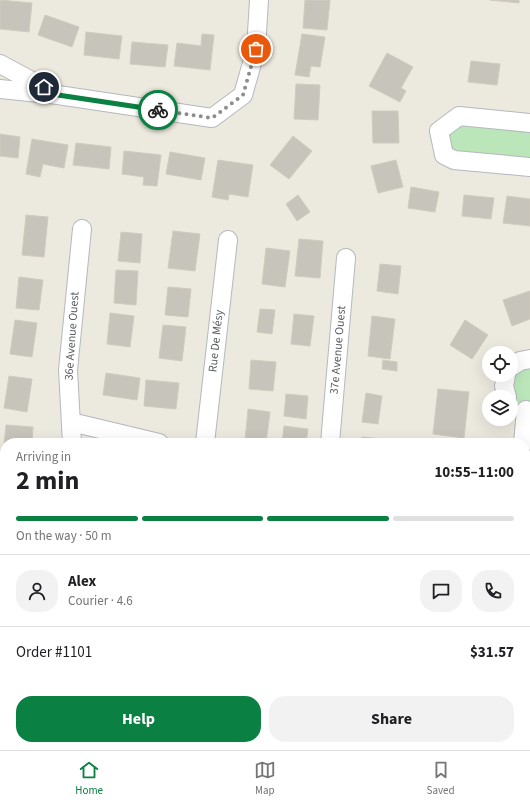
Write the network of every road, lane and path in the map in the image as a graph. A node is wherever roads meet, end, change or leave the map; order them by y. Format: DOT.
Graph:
graph roads {
  1 [pos="259,0"];
  2 [pos="0,64"];
  3 [pos="0,89"];
  4 [pos="58,95"];
  5 [pos="530,123"];
  6 [pos="530,167"];
  7 [pos="82,228"];
  8 [pos="228,240"];
  9 [pos="346,258"];
  10 [pos="530,359"];
  11 [pos="518,362"];
  12 [pos="522,408"];
  13 [pos="71,422"];
  14 [pos="72,438"];
  15 [pos="138,438"];
  16 [pos="206,438"];
  17 [pos="330,438"];
  18 [pos="523,438"];
  1 -- 4 [label="street"];
  2 -- 4 [label="street"];
  3 -- 4 [label="street"];
  5 -- 6 [label="street"];
  7 -- 13 [label="street, 36e Avenue Ouest"];
  8 -- 16 [label="street, Rue De Mésy"];
  9 -- 17 [label="street, 37e Avenue Ouest"];
  10 -- 11 [label="street"];
  12 -- 18 [label="street"];
  13 -- 14 [label="street, 36e Avenue Ouest"];
  13 -- 15 [label="street"];
}
